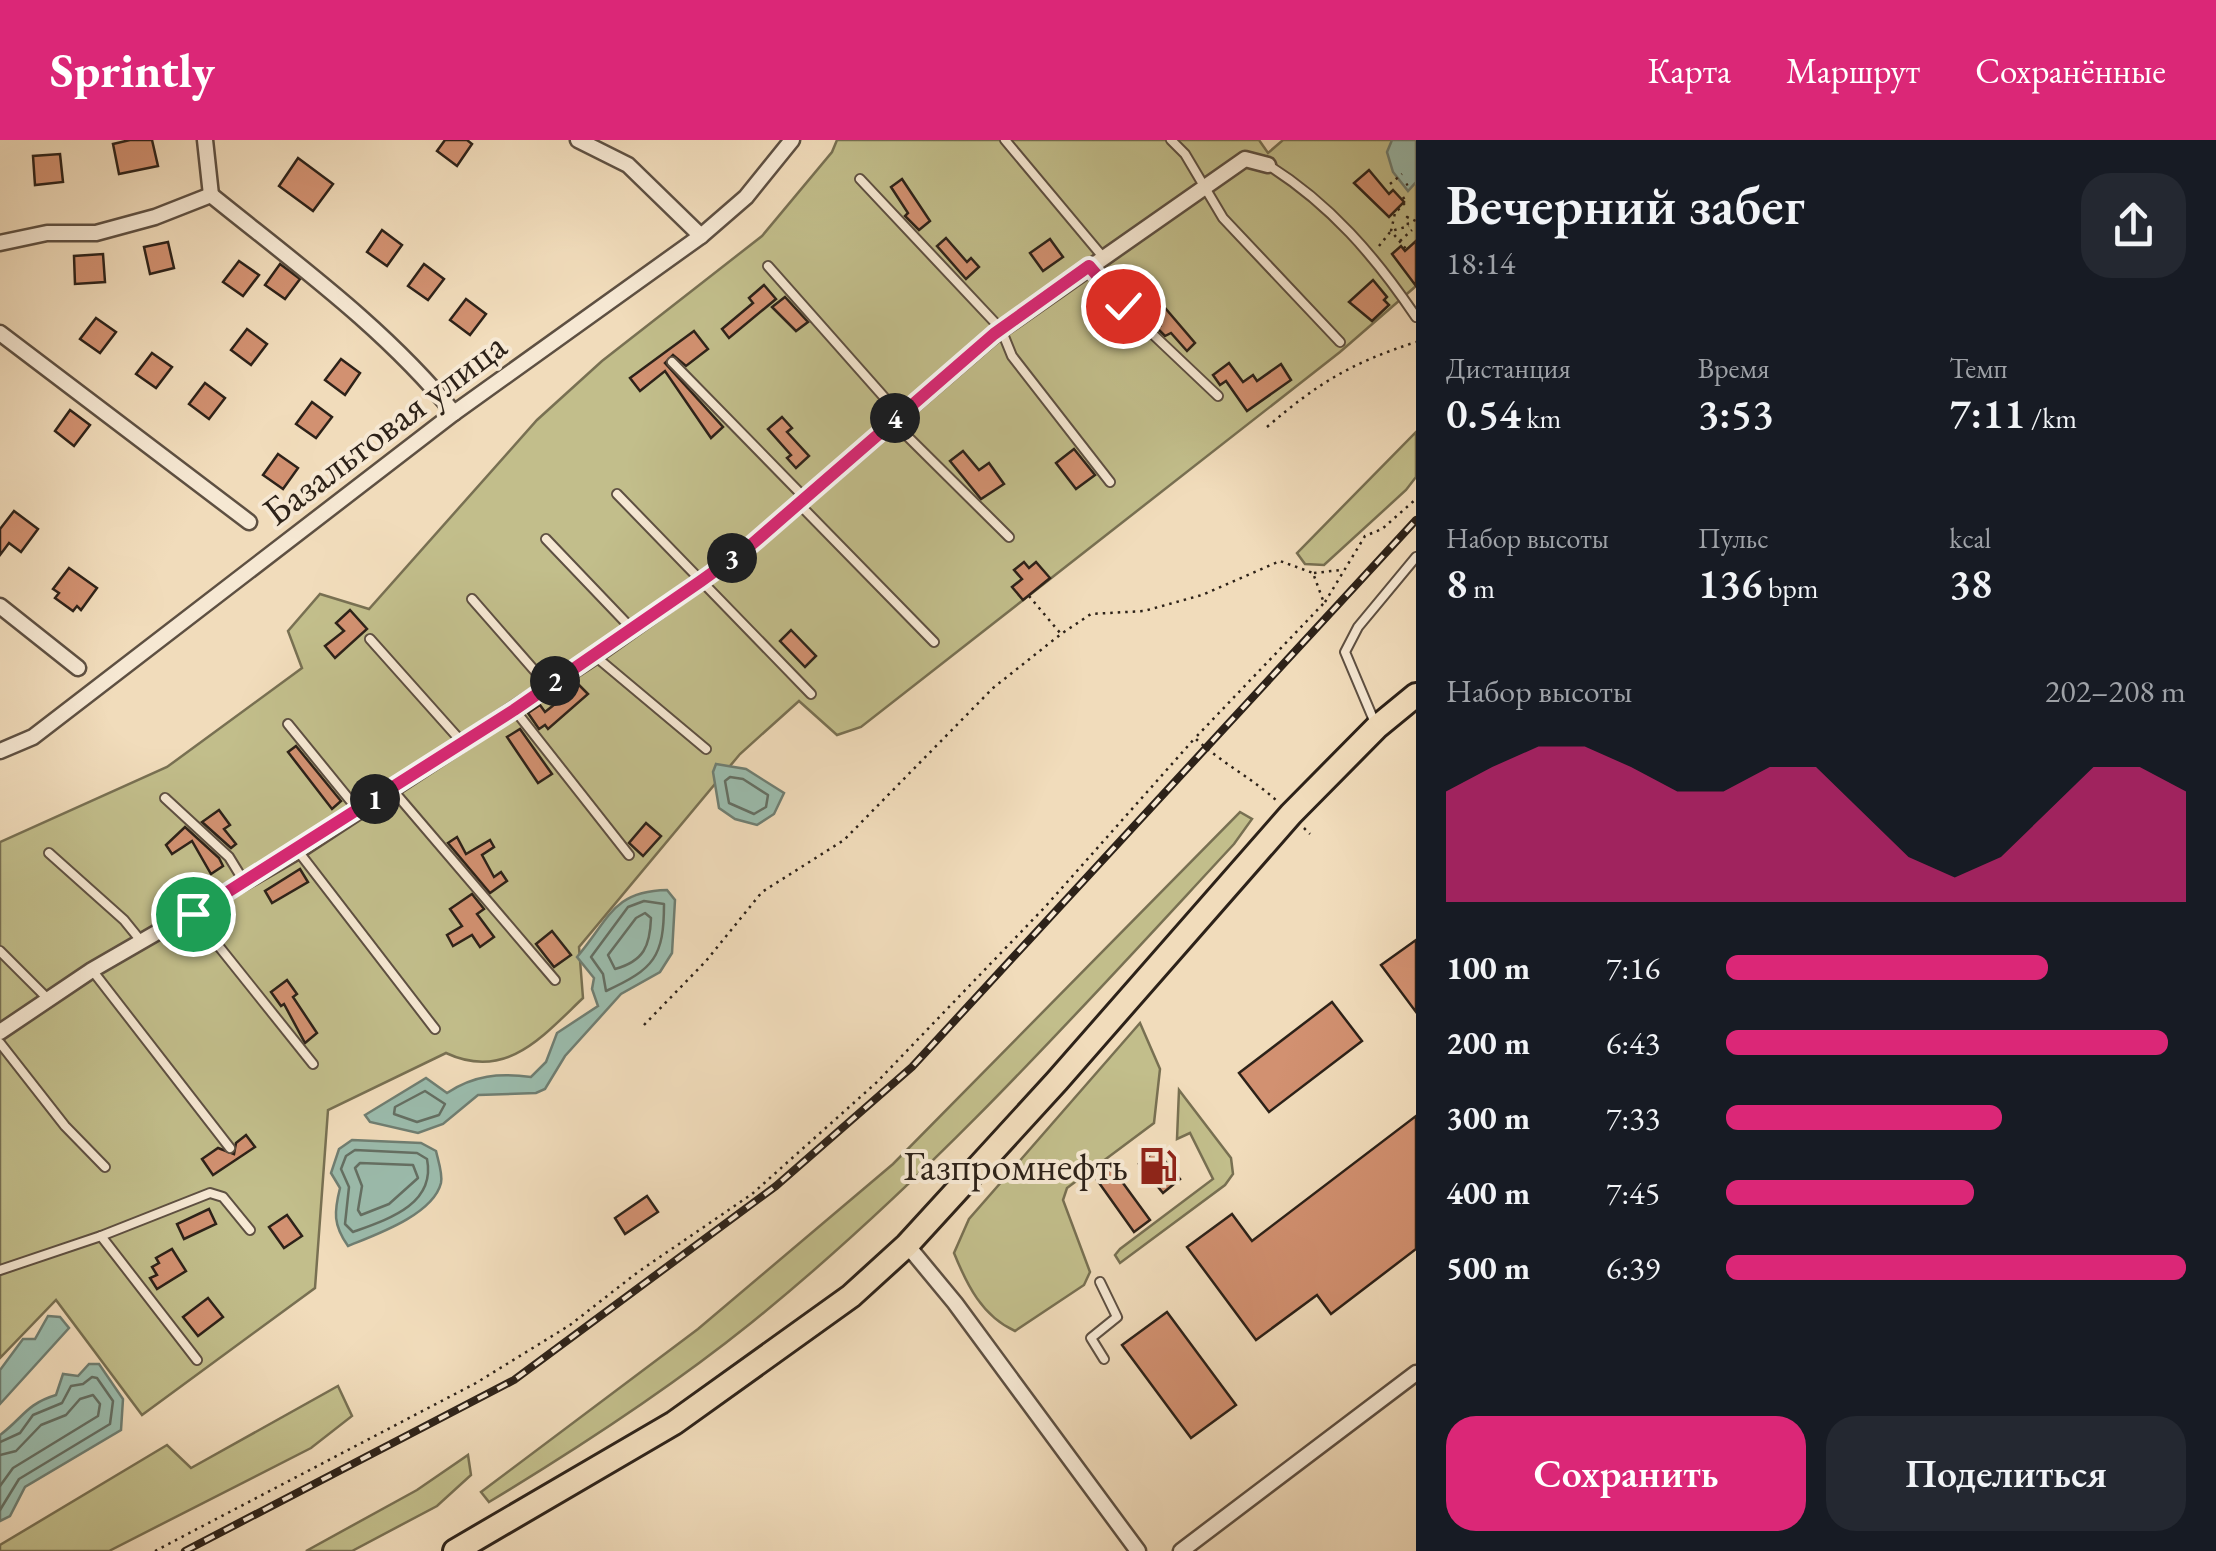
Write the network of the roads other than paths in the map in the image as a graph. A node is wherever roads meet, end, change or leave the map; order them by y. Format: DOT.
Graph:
graph roads {
  1 [pos="205,140"];
  2 [pos="578,140"];
  3 [pos="792,140"];
  4 [pos="1004,140"];
  5 [pos="1171,140"];
  6 [pos="1268,165"];
  7 [pos="860,178"];
  8 [pos="1203,187"];
  9 [pos="211,195"];
  10 [pos="701,236"];
  11 [pos="0,242"];
  12 [pos="1103,257"];
  13 [pos="768,266"];
  14 [pos="1089,266"];
  15 [pos="1416,316"];
  16 [pos="1001,330"];
  17 [pos="0,333"];
  18 [pos="1340,342"];
  19 [pos="672,362"];
  20 [pos="1218,396"];
  21 [pos="454,413"];
  22 [pos="896,417"];
  23 [pos="1110,482"];
  24 [pos="618,494"];
  25 [pos="801,500"];
  26 [pos="249,522"];
  27 [pos="1010,537"];
  28 [pos="546,538"];
  29 [pos="1416,556"];
  30 [pos="701,581"];
  31 [pos="472,599"];
  32 [pos="0,606"];
  33 [pos="631,628"];
  34 [pos="370,640"];
  35 [pos="934,642"];
  36 [pos="595,656"];
  37 [pos="78,668"];
  38 [pos="548,686"];
  39 [pos="811,694"];
  40 [pos="1416,694"];
  41 [pos="514,710"];
  42 [pos="288,724"];
  43 [pos="1377,727"];
  44 [pos="461,742"];
  45 [pos="706,749"];
  46 [pos="0,751"];
  47 [pos="391,788"];
  48 [pos="165,798"];
  49 [pos="358,810"];
  50 [pos="298,851"];
  51 [pos="48,853"];
  52 [pos="629,855"];
  53 [pos="245,883"];
  54 [pos="193,914"];
  55 [pos="140,941"];
  56 [pos="0,951"];
  57 [pos="92,970"];
  58 [pos="555,980"];
  59 [pos="48,998"];
  60 [pos="435,1029"];
  61 [pos="0,1032"];
  62 [pos="0,1042"];
  63 [pos="313,1064"];
  64 [pos="230,1148"];
  65 [pos="106,1166"];
  66 [pos="250,1230"];
  67 [pos="101,1236"];
  68 [pos="907,1245"];
  69 [pos="0,1270"];
  70 [pos="1100,1282"];
  71 [pos="1104,1359"];
  72 [pos="197,1360"];
  73 [pos="1416,1373"];
  74 [pos="455,1551"];
  75 [pos="1138,1551"];
  76 [pos="1180,1551"];
  1 -- 9 [label="street"];
  2 -- 10 [label="street"];
  3 -- 10 [label="street, Базальтовая улица"];
  4 -- 12 [label="lane"];
  5 -- 8 [label="lane"];
  6 -- 8 [label="street"];
  6 -- 15 [label="lane"];
  7 -- 16 [label="lane"];
  8 -- 12 [label="street"];
  8 -- 18 [label="lane"];
  9 -- 11 [label="street"];
  9 -- 21 [label="street"];
  10 -- 21 [label="street, Базальтовая улица"];
  12 -- 14 [label="street"];
  13 -- 22 [label="lane"];
  14 -- 16 [label="street"];
  14 -- 20 [label="lane"];
  16 -- 22 [label="street"];
  16 -- 23 [label="lane"];
  17 -- 26 [label="street"];
  19 -- 25 [label="lane"];
  21 -- 46 [label="street, Базальтовая улица"];
  22 -- 25 [label="street"];
  22 -- 27 [label="lane"];
  24 -- 30 [label="lane"];
  25 -- 30 [label="street"];
  25 -- 35 [label="lane"];
  28 -- 33 [label="lane"];
  29 -- 43 [label="lane"];
  30 -- 33 [label="street"];
  30 -- 39 [label="lane"];
  31 -- 38 [label="lane"];
  32 -- 37 [label="street"];
  33 -- 36 [label="street"];
  34 -- 44 [label="lane"];
  36 -- 38 [label="street"];
  36 -- 45 [label="lane"];
  38 -- 41 [label="street"];
  40 -- 43 [label="main road"];
  41 -- 44 [label="street"];
  41 -- 52 [label="lane"];
  42 -- 49 [label="lane"];
  43 -- 68 [label="main road"];
  44 -- 47 [label="street"];
  47 -- 49 [label="street"];
  47 -- 58 [label="lane"];
  48 -- 53 [label="lane"];
  49 -- 50 [label="street"];
  50 -- 53 [label="street"];
  50 -- 60 [label="lane"];
  51 -- 55 [label="lane"];
  53 -- 54 [label="street"];
  54 -- 55 [label="street"];
  54 -- 63 [label="lane"];
  55 -- 57 [label="street"];
  56 -- 59 [label="lane"];
  57 -- 59 [label="street"];
  57 -- 64 [label="lane"];
  59 -- 61 [label="street"];
  62 -- 65 [label="lane"];
  66 -- 67 [label="lane"];
  67 -- 69 [label="lane"];
  67 -- 72 [label="lane"];
  68 -- 74 [label="main road"];
  68 -- 75 [label="street"];
  70 -- 71 [label="lane"];
  73 -- 76 [label="street"];
}
